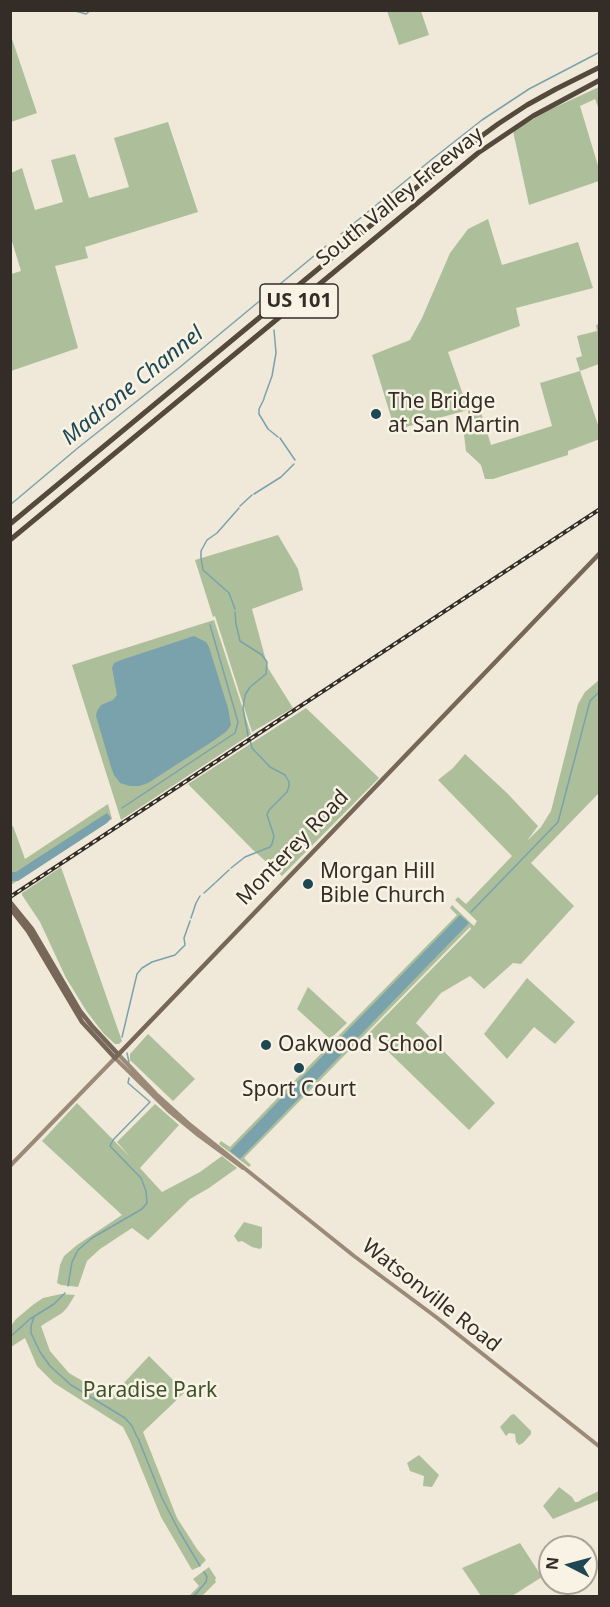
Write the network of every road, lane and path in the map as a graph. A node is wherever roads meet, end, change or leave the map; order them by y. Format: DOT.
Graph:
graph roads {
  1 [pos="600,67"];
  2 [pos="600,80"];
  3 [pos="10,524"];
  4 [pos="10,540"];
  5 [pos="600,553"];
  6 [pos="12,906"];
  7 [pos="116,1056"];
  8 [pos="10,1166"];
  9 [pos="600,1447"];
  1 -- 3 [label="highway, South Valley Freeway / US 101"];
  2 -- 4 [label="highway, South Valley Freeway / US 101"];
  5 -- 7 [label="main road, Monterey Road"];
  6 -- 7 [label="main road"];
  7 -- 8 [label="main road, Monterey Road"];
  7 -- 9 [label="main road, Watsonville Road"];
}
